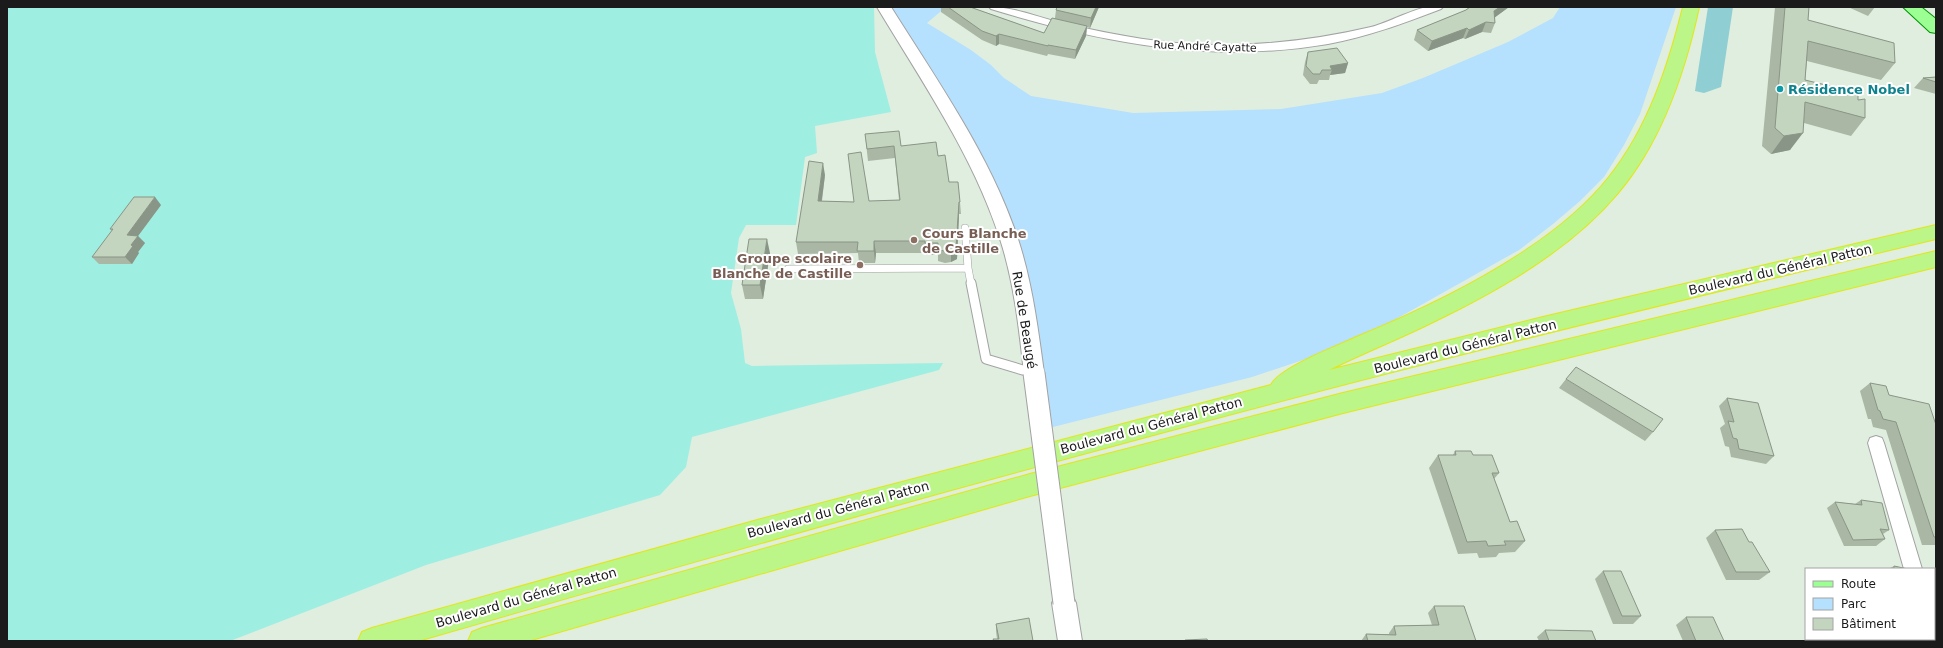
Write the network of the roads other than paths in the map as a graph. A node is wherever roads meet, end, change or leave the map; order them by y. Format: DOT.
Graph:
graph roads {
  1 [pos="884,7"];
  2 [pos="995,7"];
  3 [pos="1437,7"];
  4 [pos="1684,7"];
  5 [pos="1691,7"];
  6 [pos="1911,7"];
  7 [pos="1920,7"];
  8 [pos="1933,25"];
  9 [pos="1675,70"];
  10 [pos="965,228"];
  11 [pos="1936,232"];
  12 [pos="1936,259"];
  13 [pos="968,268"];
  14 [pos="788,269"];
  15 [pos="1034,373"];
  16 [pos="1270,394"];
  17 [pos="1876,443"];
  18 [pos="1913,568"];
  19 [pos="372,641"];
  20 [pos="482,641"];
  21 [pos="1070,641"];
  1 -- 15 [label="street, Rue de Beaugé"];
  2 -- 3 [label="street, Rue André Cayatte"];
  4 -- 9 [label="highway"];
  5 -- 9 [label="highway"];
  6 -- 8 [label="main road"];
  7 -- 8 [label="main road"];
  9 -- 16 [label="highway"];
  10 -- 13 [label="lane"];
  11 -- 16 [label="highway, Boulevard du Général Patton"];
  12 -- 20 [label="highway, Boulevard du Général Patton"];
  13 -- 14 [label="lane"];
  13 -- 15 [label="lane"];
  15 -- 21 [label="street, Rue de Beaugé, bridge"];
  16 -- 19 [label="highway, Boulevard du Général Patton"];
  17 -- 18 [label="street"];
}
